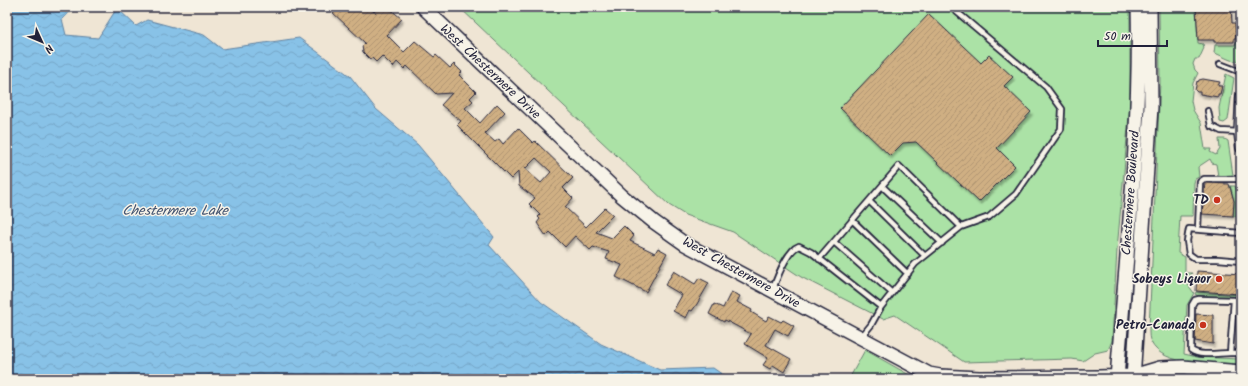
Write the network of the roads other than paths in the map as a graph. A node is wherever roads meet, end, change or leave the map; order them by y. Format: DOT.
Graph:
graph roads {
  1 [pos="423,7"];
  2 [pos="951,7"];
  3 [pos="1138,7"];
  4 [pos="1150,7"];
  5 [pos="1220,64"];
  6 [pos="1241,72"];
  7 [pos="1241,96"];
  8 [pos="1208,111"];
  9 [pos="1240,132"];
  10 [pos="1241,148"];
  11 [pos="1241,179"];
  12 [pos="882,186"];
  13 [pos="869,201"];
  14 [pos="852,220"];
  15 [pos="961,227"];
  16 [pos="1198,229"];
  17 [pos="1241,233"];
  18 [pos="834,242"];
  19 [pos="942,243"];
  20 [pos="925,256"];
  21 [pos="819,259"];
  22 [pos="1241,261"];
  23 [pos="908,274"];
  24 [pos="772,291"];
  25 [pos="892,293"];
  26 [pos="1234,300"];
  27 [pos="1241,301"];
  28 [pos="881,307"];
  29 [pos="860,337"];
  30 [pos="1230,353"];
  31 [pos="1241,353"];
  32 [pos="1241,372"];
  33 [pos="1117,378"];
  34 [pos="1137,378"];
  1 -- 24 [label="street, West Chestermere Drive"];
  2 -- 15 [label="lane"];
  3 -- 33 [label="street, Chestermere Boulevard"];
  4 -- 34 [label="street, Chestermere Boulevard"];
  5 -- 6 [label="lane"];
  7 -- 9 [label="street"];
  8 -- 9 [label="lane"];
  9 -- 10 [label="street"];
  11 -- 16 [label="lane"];
  12 -- 13 [label="lane"];
  12 -- 15 [label="lane"];
  12 -- 19 [label="lane"];
  13 -- 14 [label="lane"];
  13 -- 20 [label="lane"];
  14 -- 18 [label="lane"];
  14 -- 23 [label="lane"];
  15 -- 19 [label="lane"];
  16 -- 17 [label="lane"];
  16 -- 22 [label="lane"];
  18 -- 21 [label="lane"];
  18 -- 25 [label="lane"];
  19 -- 20 [label="lane"];
  20 -- 23 [label="lane"];
  21 -- 24 [label="lane"];
  21 -- 28 [label="lane"];
  23 -- 25 [label="lane"];
  24 -- 29 [label="street, West Chestermere Drive"];
  25 -- 28 [label="lane"];
  26 -- 27 [label="lane"];
  26 -- 30 [label="lane"];
  26 -- 30 [label="lane"];
  28 -- 29 [label="lane"];
  29 -- 33 [label="street, West Chestermere Drive"];
  30 -- 31 [label="lane"];
  32 -- 34 [label="street, West Chestermere Drive"];
  33 -- 34 [label="street, West Chestermere Drive"];
}
